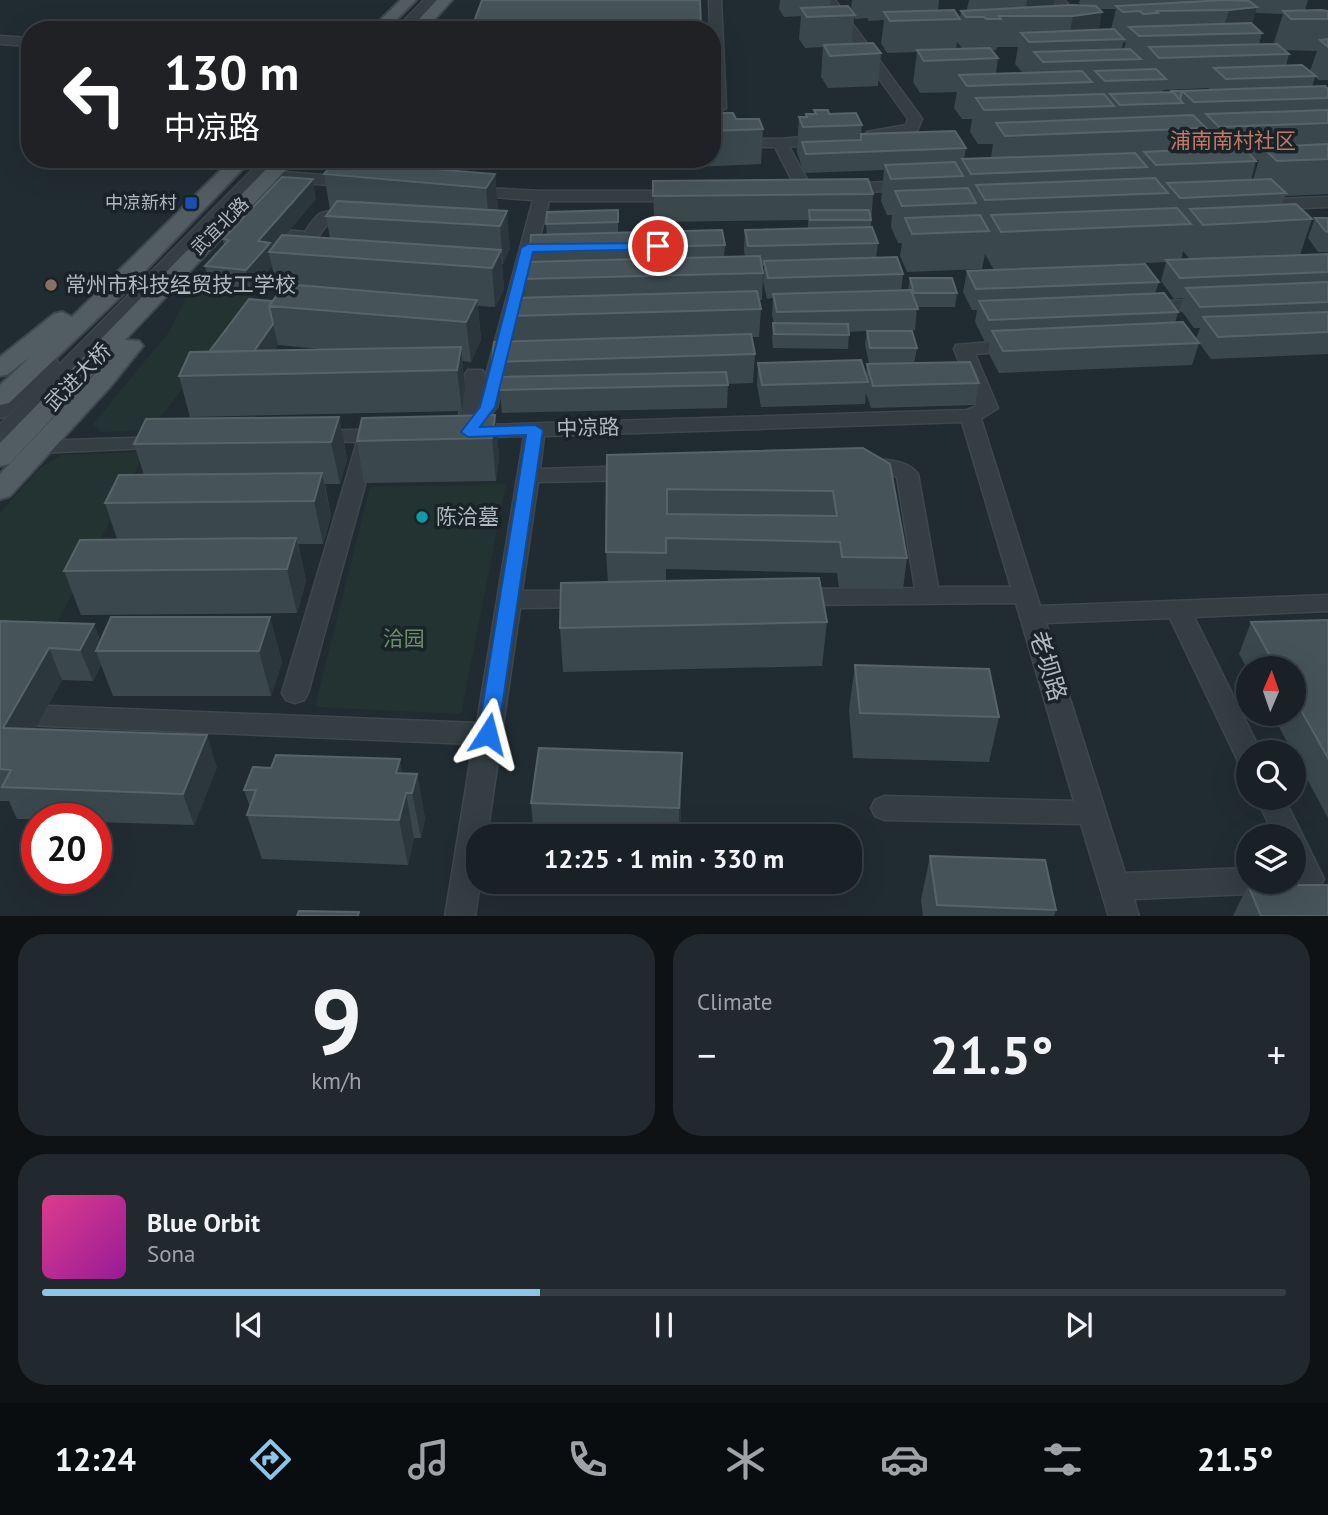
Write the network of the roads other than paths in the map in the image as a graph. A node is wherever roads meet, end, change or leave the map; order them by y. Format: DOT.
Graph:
graph roads {
  1 [pos="410,0"];
  2 [pos="431,0"];
  3 [pos="445,0"];
  4 [pos="715,0"];
  5 [pos="829,0"];
  6 [pos="1058,0"];
  7 [pos="387,21"];
  8 [pos="410,21"];
  9 [pos="424,21"];
  10 [pos="716,21"];
  11 [pos="1094,36"];
  12 [pos="0,40"];
  13 [pos="21,41"];
  14 [pos="721,143"];
  15 [pos="780,143"];
  16 [pos="234,168"];
  17 [pos="270,168"];
  18 [pos="270,168"];
  19 [pos="277,168"];
  20 [pos="365,183"];
  21 [pos="928,185"];
  22 [pos="446,191"];
  23 [pos="700,195"];
  24 [pos="542,196"];
  25 [pos="1328,202"];
  26 [pos="1236,206"];
  27 [pos="366,221"];
  28 [pos="217,229"];
  29 [pos="310,237"];
  30 [pos="153,251"];
  31 [pos="192,254"];
  32 [pos="318,263"];
  33 [pos="133,293"];
  34 [pos="1232,303"];
  35 [pos="1123,308"];
  36 [pos="1031,345"];
  37 [pos="0,369"];
  38 [pos="475,374"];
  39 [pos="0,398"];
  40 [pos="0,412"];
  41 [pos="970,416"];
  42 [pos="535,430"];
  43 [pos="468,432"];
  44 [pos="443,433"];
  45 [pos="406,434"];
  46 [pos="0,436"];
  47 [pos="369,436"];
  48 [pos="300,438"];
  49 [pos="176,442"];
  50 [pos="38,447"];
  51 [pos="0,458"];
  52 [pos="839,468"];
  53 [pos="650,473"];
  54 [pos="528,476"];
  55 [pos="0,490"];
  56 [pos="928,596"];
  57 [pos="775,597"];
  58 [pos="607,599"];
  59 [pos="509,600"];
  60 [pos="1328,603"];
  61 [pos="1029,605"];
  62 [pos="1178,609"];
  63 [pos="295,693"];
  64 [pos="0,714"];
  65 [pos="488,734"];
  66 [pos="1242,740"];
  67 [pos="885,808"];
  68 [pos="1093,813"];
  69 [pos="1236,882"];
  70 [pos="1115,887"];
  71 [pos="460,916"];
  72 [pos="1124,916"];
  1 -- 7 [label="main road"];
  2 -- 8 [label="street"];
  3 -- 9 [label="main road"];
  4 -- 10 [label="street"];
  5 -- 15 [label="street"];
  6 -- 11 [label="street"];
  12 -- 13 [label="street"];
  14 -- 15 [label="street"];
  15 -- 21 [label="street"];
  16 -- 30 [label="main road, 武宜北路"];
  17 -- 28 [label="main road, 武宜北路"];
  18 -- 33 [label="street"];
  19 -- 20 [label="street"];
  22 -- 24 [label="street"];
  23 -- 24 [label="street"];
  24 -- 43 [label="street"];
  25 -- 26 [label="street"];
  27 -- 29 [label="street"];
  28 -- 29 [label="street"];
  28 -- 31 [label="main road, 武宜北路"];
  29 -- 32 [label="street"];
  30 -- 33 [label="main road, 武宜北路"];
  30 -- 37 [label="main road"];
  31 -- 33 [label="main road, 武宜北路"];
  31 -- 50 [label="main road"];
  33 -- 39 [label="main road, 武进大桥"];
  33 -- 40 [label="street"];
  33 -- 46 [label="street"];
  33 -- 51 [label="main road, 武进大桥"];
  34 -- 35 [label="street"];
  36 -- 41 [label="street"];
  38 -- 43 [label="street"];
  41 -- 42 [label="street, 中凉路"];
  41 -- 61 [label="street, 老坝路"];
  42 -- 43 [label="street, 中凉路"];
  42 -- 54 [label="street"];
  43 -- 44 [label="street, 中凉路"];
  45 -- 47 [label="street"];
  47 -- 48 [label="street"];
  47 -- 63 [label="street"];
  49 -- 50 [label="street"];
  50 -- 55 [label="main road"];
  52 -- 56 [label="street"];
  53 -- 54 [label="street"];
  54 -- 59 [label="street"];
  56 -- 57 [label="street"];
  56 -- 61 [label="street"];
  58 -- 59 [label="street"];
  59 -- 65 [label="street"];
  60 -- 62 [label="street"];
  61 -- 62 [label="street"];
  61 -- 68 [label="street, 老坝路"];
  62 -- 66 [label="street"];
  64 -- 65 [label="street"];
  65 -- 71 [label="street"];
  67 -- 68 [label="street"];
  68 -- 70 [label="street, 老坝路"];
  69 -- 70 [label="street"];
  70 -- 72 [label="street, 老坝路"];
}
